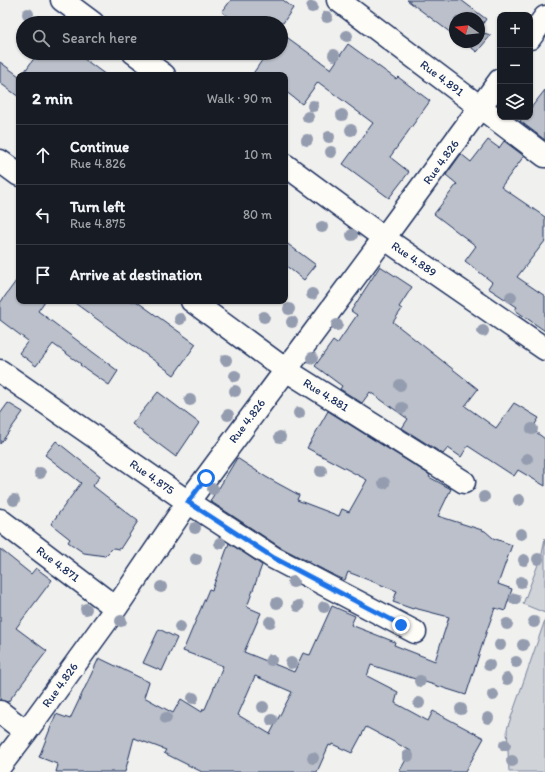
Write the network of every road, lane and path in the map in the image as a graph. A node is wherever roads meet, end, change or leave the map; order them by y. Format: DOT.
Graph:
graph roads {
  1 [pos="62,0"];
  2 [pos="338,0"];
  3 [pos="84,16"];
  4 [pos="545,17"];
  5 [pos="533,34"];
  6 [pos="144,60"];
  7 [pos="160,72"];
  8 [pos="497,84"];
  9 [pos="481,107"];
  10 [pos="545,156"];
  11 [pos="0,161"];
  12 [pos="288,167"];
  13 [pos="16,173"];
  14 [pos="384,238"];
  15 [pos="196,304"];
  16 [pos="545,349"];
  17 [pos="286,370"];
  18 [pos="0,371"];
  19 [pos="464,482"];
  20 [pos="188,502"];
  21 [pos="0,520"];
  22 [pos="116,608"];
  23 [pos="415,632"];
  24 [pos="0,712"];
  25 [pos="26,732"];
  26 [pos="0,766"];
  1 -- 3 [label="street"];
  2 -- 9 [label="street, Rue 4.891"];
  4 -- 5 [label="street"];
  6 -- 7 [label="street"];
  8 -- 9 [label="street, Rue 4.826"];
  9 -- 10 [label="street, Rue 4.891"];
  9 -- 14 [label="street, Rue 4.826"];
  11 -- 13 [label="street"];
  12 -- 14 [label="street, Rue 4.889"];
  14 -- 16 [label="street, Rue 4.889"];
  14 -- 17 [label="street, Rue 4.826"];
  15 -- 17 [label="street, Rue 4.881"];
  17 -- 19 [label="street, Rue 4.881"];
  17 -- 20 [label="street, Rue 4.826"];
  18 -- 20 [label="street, Rue 4.875"];
  20 -- 22 [label="street, Rue 4.826"];
  20 -- 23 [label="street, Rue 4.875"];
  21 -- 22 [label="street, Rue 4.871"];
  22 -- 25 [label="street, Rue 4.826"];
  24 -- 25 [label="street"];
  25 -- 26 [label="street, Rue 4.826"];
}
